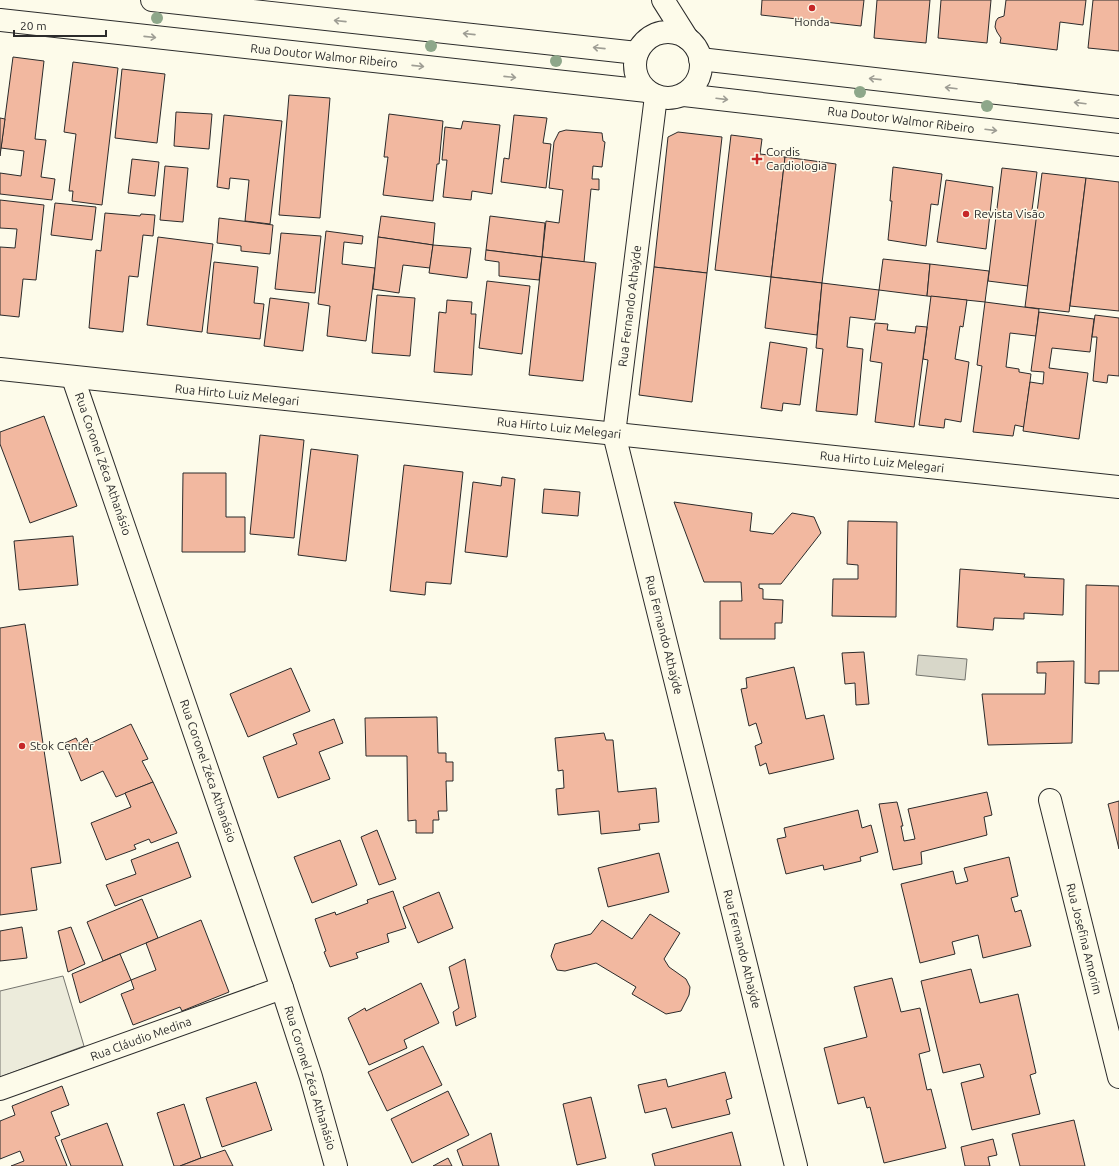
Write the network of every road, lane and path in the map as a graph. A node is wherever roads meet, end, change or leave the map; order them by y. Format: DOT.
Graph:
graph roads {
  1 [pos="152,0"];
  2 [pos="663,0"];
  3 [pos="237,5"];
  4 [pos="0,20"];
  5 [pos="687,38"];
  6 [pos="637,53"];
  7 [pos="700,59"];
  8 [pos="652,94"];
  9 [pos="684,95"];
  10 [pos="1119,107"];
  11 [pos="1119,145"];
  12 [pos="0,369"];
  13 [pos="73,378"];
  14 [pos="614,434"];
  15 [pos="1119,487"];
  16 [pos="1050,800"];
  17 [pos="282,988"];
  18 [pos="1119,1077"];
  19 [pos="0,1089"];
  20 [pos="336,1166"];
  21 [pos="796,1166"];
  1 -- 3 [label="street"];
  2 -- 5 [label="street"];
  6 -- 3 [label="street, one-way"];
  4 -- 8 [label="street, Rua Doutor Walmor Ribeiro, one-way"];
  5 -- 6 [label="street"];
  5 -- 7 [label="street"];
  6 -- 8 [label="street"];
  7 -- 9 [label="street"];
  10 -- 7 [label="street, one-way"];
  8 -- 9 [label="street"];
  8 -- 14 [label="street, Rua Fernando Athaýde"];
  9 -- 11 [label="street, Rua Doutor Walmor Ribeiro, one-way"];
  12 -- 13 [label="street, Rua Hirto Luiz Melegari"];
  13 -- 14 [label="street, Rua Hirto Luiz Melegari"];
  13 -- 17 [label="street, Rua Coronel Zéca Athanásio"];
  14 -- 15 [label="street, Rua Hirto Luiz Melegari"];
  14 -- 21 [label="street, Rua Fernando Athaýde"];
  16 -- 18 [label="street, Rua Josefina Amorim"];
  17 -- 19 [label="street, Rua Cláudio Medina"];
  17 -- 20 [label="street, Rua Coronel Zéca Athanásio"];
}
